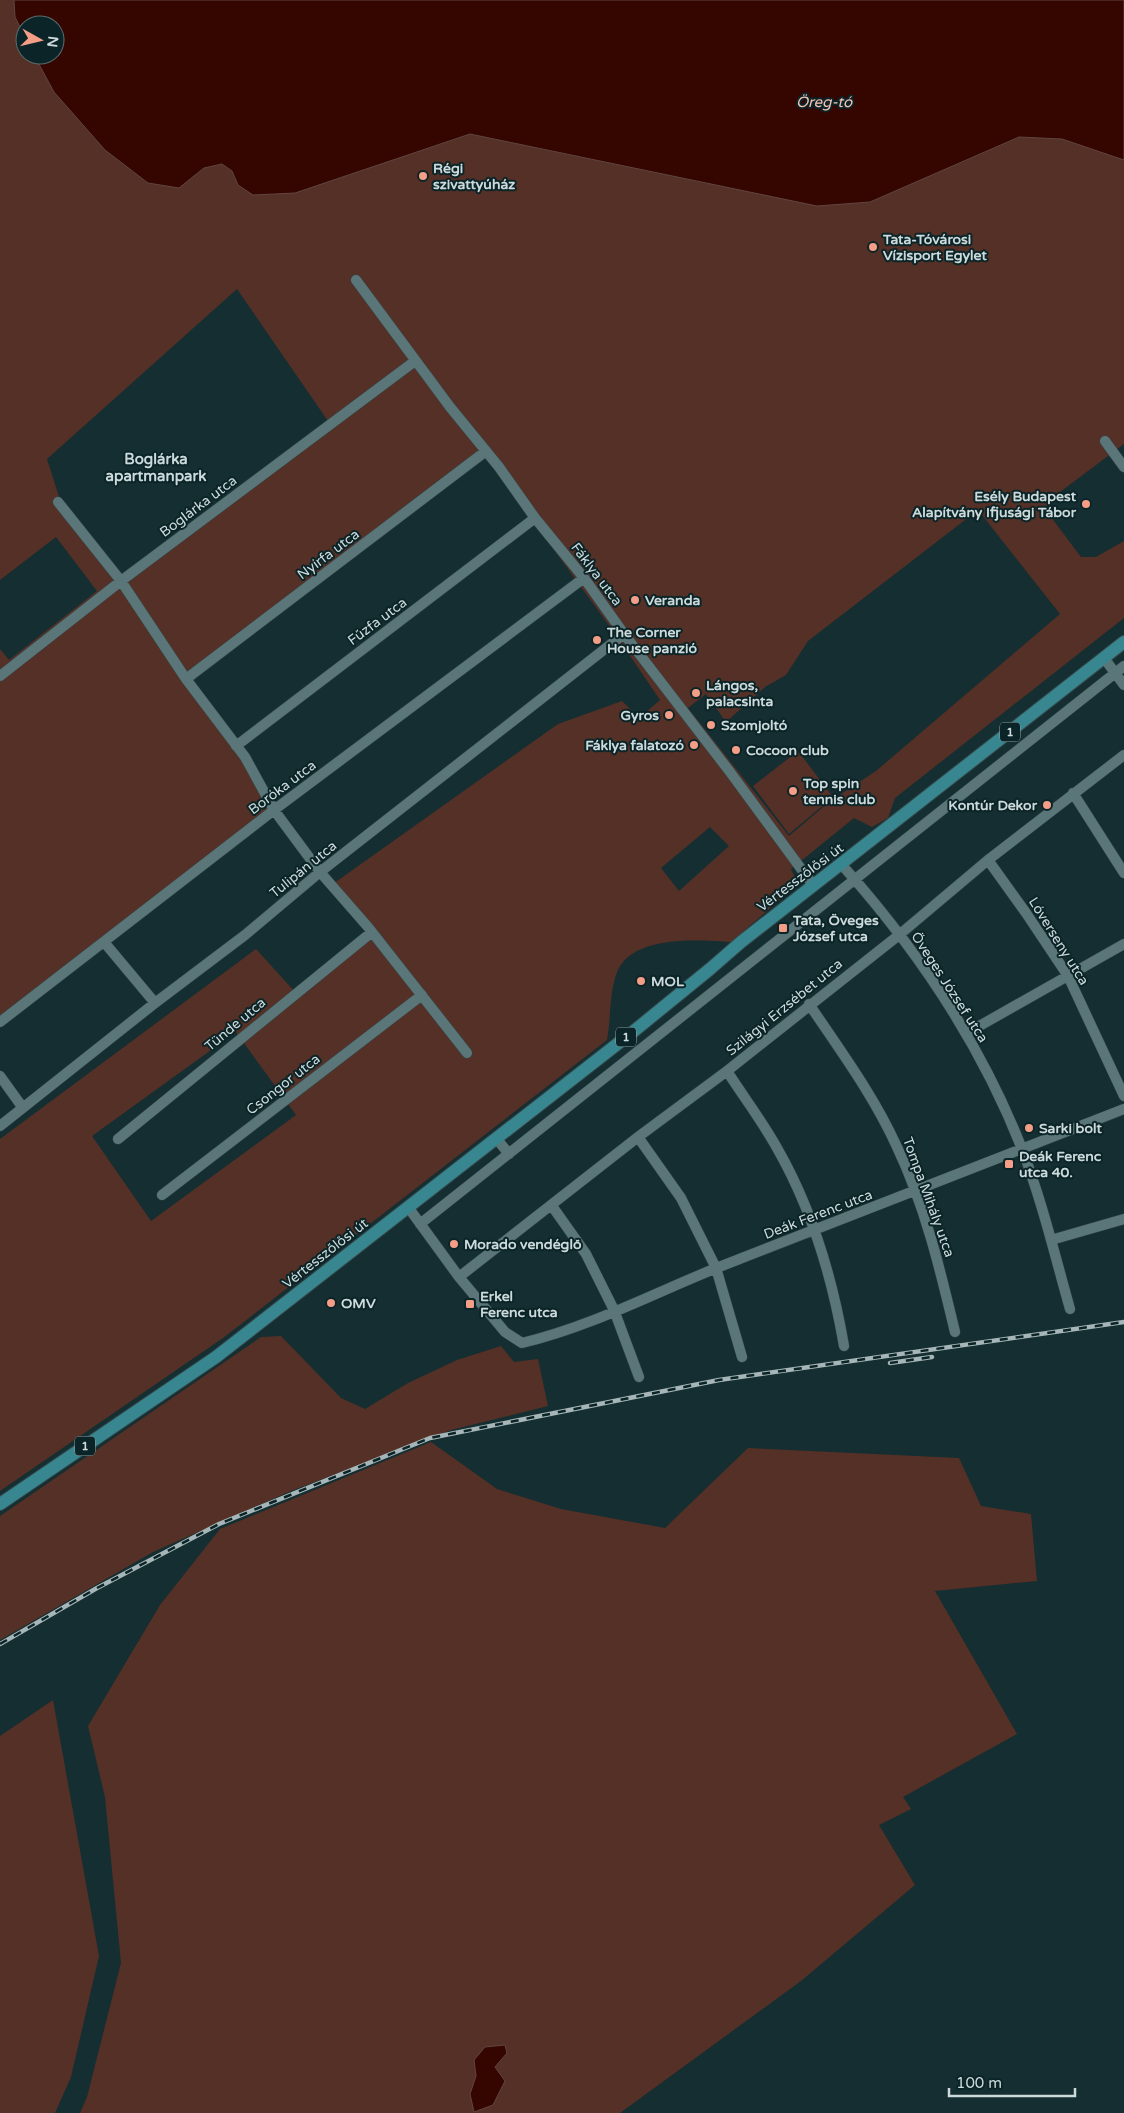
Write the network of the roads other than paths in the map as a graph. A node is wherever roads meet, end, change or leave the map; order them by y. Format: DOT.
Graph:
graph roads {
  1 [pos="356,280"];
  2 [pos="415,361"];
  3 [pos="1105,441"];
  4 [pos="486,451"];
  5 [pos="1120,453"];
  6 [pos="1124,467"];
  7 [pos="58,502"];
  8 [pos="535,518"];
  9 [pos="584,578"];
  10 [pos="121,581"];
  11 [pos="624,634"];
  12 [pos="1124,642"];
  13 [pos="1104,658"];
  14 [pos="1124,666"];
  15 [pos="1115,673"];
  16 [pos="0,676"];
  17 [pos="186,680"];
  18 [pos="1124,685"];
  19 [pos="236,746"];
  20 [pos="1124,755"];
  21 [pos="1073,794"];
  22 [pos="274,810"];
  23 [pos="988,860"];
  24 [pos="842,864"];
  25 [pos="320,872"];
  26 [pos="1124,872"];
  27 [pos="855,879"];
  28 [pos="813,885"];
  29 [pos="372,932"];
  30 [pos="899,934"];
  31 [pos="104,942"];
  32 [pos="1124,944"];
  33 [pos="1068,976"];
  34 [pos="422,995"];
  35 [pos="155,1003"];
  36 [pos="809,1004"];
  37 [pos="0,1022"];
  38 [pos="967,1034"];
  39 [pos="467,1053"];
  40 [pos="727,1071"];
  41 [pos="0,1076"];
  42 [pos="1124,1096"];
  43 [pos="22,1108"];
  44 [pos="1124,1109"];
  45 [pos="0,1126"];
  46 [pos="638,1137"];
  47 [pos="496,1138"];
  48 [pos="118,1139"];
  49 [pos="1022,1149"];
  50 [pos="509,1154"];
  51 [pos="915,1192"];
  52 [pos="162,1196"];
  53 [pos="408,1206"];
  54 [pos="552,1206"];
  55 [pos="1124,1219"];
  56 [pos="420,1224"];
  57 [pos="816,1230"];
  58 [pos="1051,1240"];
  59 [pos="716,1268"];
  60 [pos="459,1277"];
  61 [pos="1070,1309"];
  62 [pos="614,1310"];
  63 [pos="955,1332"];
  64 [pos="844,1346"];
  65 [pos="742,1357"];
  66 [pos="639,1376"];
  67 [pos="0,1504"];
  1 -- 2 [label="street, Fáklya utca"];
  2 -- 4 [label="street, Fáklya utca"];
  2 -- 10 [label="street, Boglárka utca"];
  3 -- 5 [label="street"];
  4 -- 8 [label="street, Fáklya utca"];
  4 -- 17 [label="street, Nyírfa utca"];
  5 -- 6 [label="street"];
  7 -- 10 [label="street"];
  8 -- 9 [label="street, Fáklya utca"];
  8 -- 19 [label="street, Fűzfa utca"];
  9 -- 11 [label="street, Fáklya utca"];
  9 -- 22 [label="street, Boróka utca"];
  10 -- 16 [label="street, Boglárka utca"];
  10 -- 17 [label="street"];
  11 -- 25 [label="street, Tulipán utca"];
  11 -- 28 [label="street, Fáklya utca"];
  12 -- 13 [label="main road, Vértesszőlősi út / 1"];
  13 -- 15 [label="street"];
  13 -- 24 [label="main road, Vértesszőlősi út / 1"];
  14 -- 15 [label="street"];
  15 -- 18 [label="street"];
  15 -- 27 [label="street"];
  17 -- 19 [label="street"];
  19 -- 22 [label="street"];
  20 -- 21 [label="street, Szilágyi Erzsébet utca"];
  21 -- 23 [label="street, Szilágyi Erzsébet utca"];
  21 -- 26 [label="street"];
  22 -- 25 [label="street"];
  22 -- 31 [label="street, Boróka utca"];
  23 -- 30 [label="street, Szilágyi Erzsébet utca"];
  23 -- 33 [label="street, Lóverseny utca"];
  24 -- 27 [label="street, Öveges József utca"];
  24 -- 28 [label="main road, Vértesszőlősi út / 1"];
  25 -- 29 [label="street"];
  25 -- 35 [label="street, Tulipán utca"];
  27 -- 30 [label="street, Öveges József utca"];
  27 -- 50 [label="street"];
  28 -- 47 [label="main road, Vértesszőlősi út / 1"];
  29 -- 34 [label="street"];
  29 -- 48 [label="street, Tünde utca"];
  30 -- 36 [label="street, Szilágyi Erzsébet utca"];
  30 -- 38 [label="street, Öveges József utca"];
  31 -- 35 [label="street"];
  31 -- 37 [label="street, Boróka utca"];
  32 -- 33 [label="street"];
  33 -- 38 [label="street"];
  33 -- 42 [label="street, Lóverseny utca"];
  34 -- 39 [label="street"];
  34 -- 52 [label="street, Csongor utca"];
  35 -- 43 [label="street, Tulipán utca"];
  36 -- 40 [label="street, Szilágyi Erzsébet utca"];
  36 -- 51 [label="street, Tompa Mihály utca"];
  38 -- 49 [label="street, Öveges József utca"];
  40 -- 46 [label="street, Szilágyi Erzsébet utca"];
  40 -- 57 [label="street"];
  41 -- 43 [label="street"];
  43 -- 45 [label="street, Tulipán utca"];
  44 -- 49 [label="street, Deák Ferenc utca"];
  46 -- 54 [label="street, Szilágyi Erzsébet utca"];
  46 -- 59 [label="street"];
  47 -- 50 [label="street"];
  47 -- 53 [label="main road, Vértesszőlősi út / 1"];
  49 -- 51 [label="street, Deák Ferenc utca"];
  49 -- 58 [label="street, Öveges József utca"];
  50 -- 56 [label="street"];
  51 -- 57 [label="street, Deák Ferenc utca"];
  51 -- 63 [label="street, Tompa Mihály utca"];
  53 -- 56 [label="street"];
  53 -- 67 [label="main road, Vértesszőlősi út / 1"];
  54 -- 60 [label="street, Szilágyi Erzsébet utca"];
  54 -- 62 [label="street"];
  55 -- 58 [label="street"];
  56 -- 60 [label="street"];
  57 -- 59 [label="street, Deák Ferenc utca"];
  57 -- 64 [label="street"];
  58 -- 61 [label="street, Öveges József utca"];
  59 -- 62 [label="street, Deák Ferenc utca"];
  59 -- 65 [label="street"];
  60 -- 62 [label="street, Deák Ferenc utca"];
  62 -- 66 [label="street"];
}
